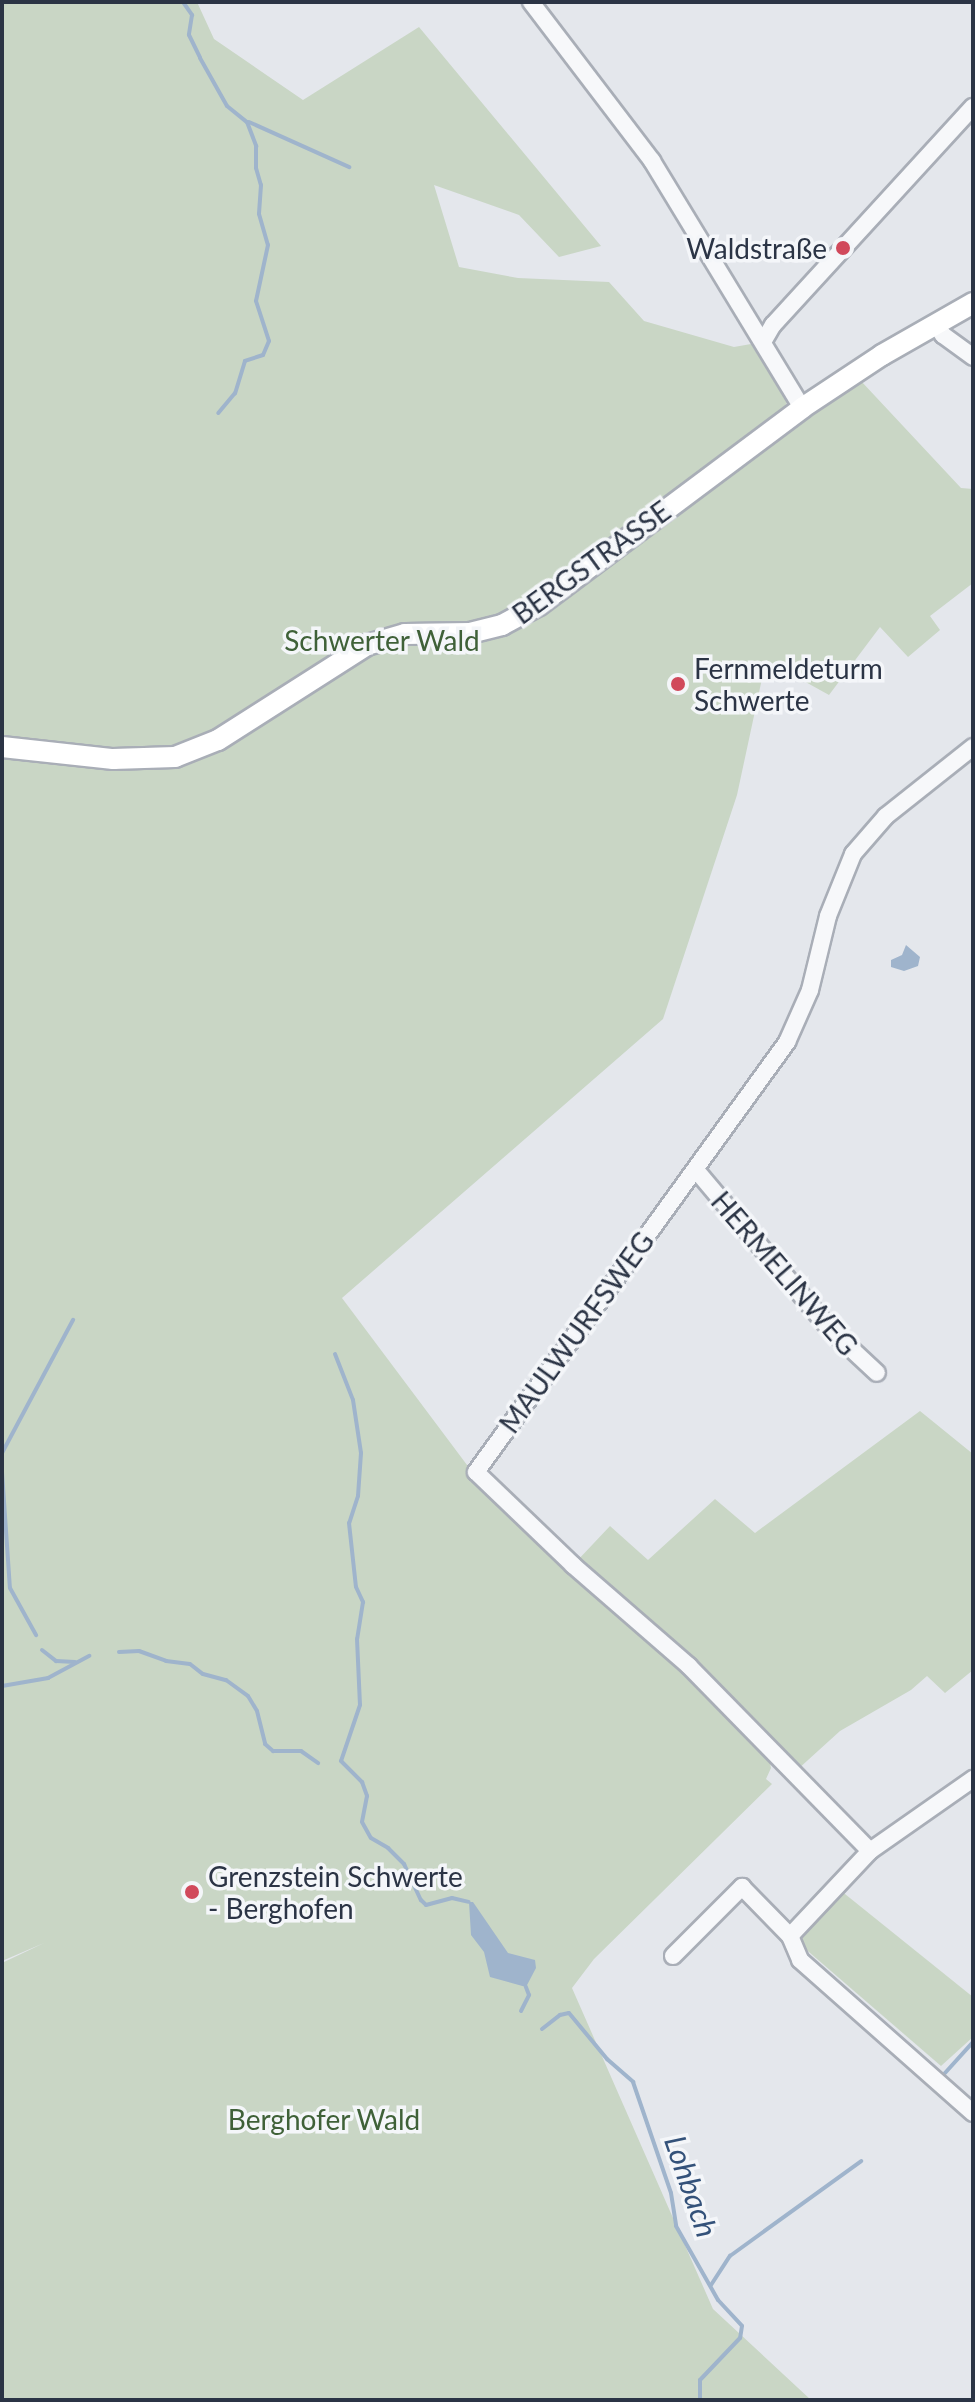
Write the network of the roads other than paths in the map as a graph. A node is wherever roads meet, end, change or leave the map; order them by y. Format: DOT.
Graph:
graph roads {
  1 [pos="539,5"];
  2 [pos="973,107"];
  3 [pos="973,303"];
  4 [pos="936,324"];
  5 [pos="763,342"];
  6 [pos="973,357"];
  7 [pos="802,408"];
  8 [pos="2,747"];
  9 [pos="973,747"];
  10 [pos="696,1170"];
  11 [pos="877,1373"];
  12 [pos="973,1779"];
  13 [pos="870,1851"];
  14 [pos="790,1936"];
  15 [pos="673,1956"];
  16 [pos="973,2113"];
  1 -- 5 [label="street"];
  2 -- 5 [label="street"];
  3 -- 4 [label="main road, BERGSTRASSE"];
  4 -- 6 [label="street"];
  4 -- 7 [label="main road, BERGSTRASSE"];
  5 -- 7 [label="street"];
  7 -- 8 [label="main road, BERGSTRASSE"];
  9 -- 10 [label="street, MAULWURFSWEG"];
  10 -- 11 [label="street, HERMELINWEG"];
  10 -- 13 [label="street, MAULWURFSWEG"];
  12 -- 13 [label="street"];
  13 -- 14 [label="street"];
  14 -- 15 [label="street"];
  14 -- 16 [label="street"];
}
